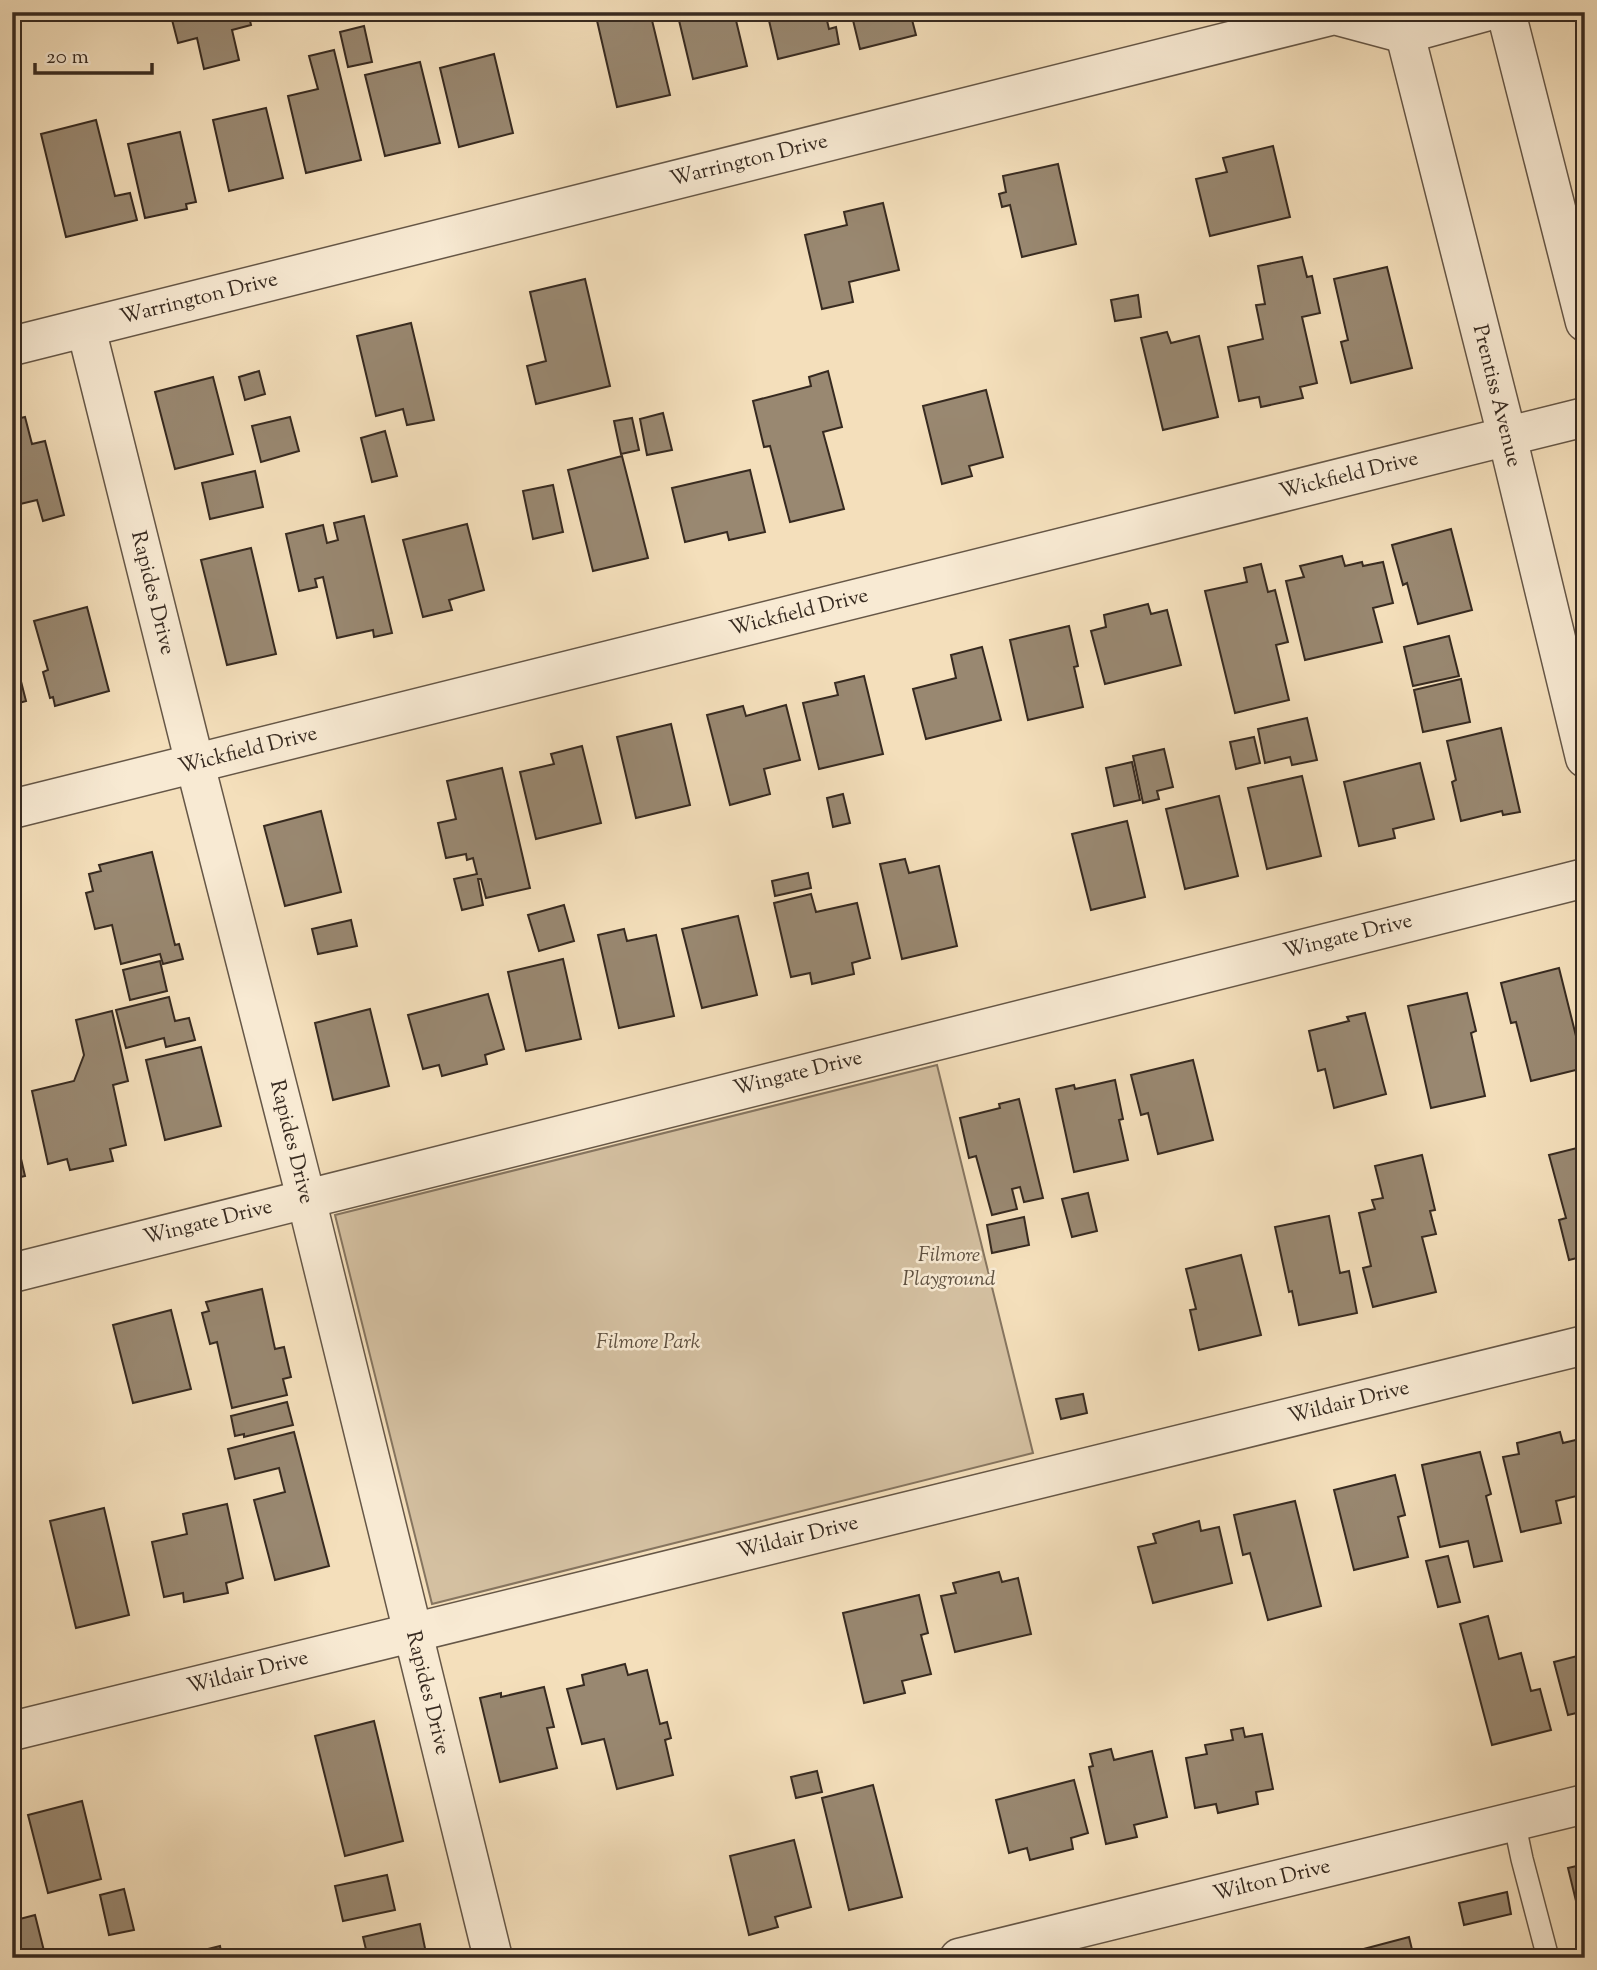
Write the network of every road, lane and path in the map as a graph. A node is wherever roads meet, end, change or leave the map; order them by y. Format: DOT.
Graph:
graph roads {
  1 [pos="1485,12"];
  2 [pos="1506,12"];
  3 [pos="1405,34"];
  4 [pos="1585,322"];
  5 [pos="86,328"];
  6 [pos="12,346"];
  7 [pos="1585,417"];
  8 [pos="1507,436"];
  9 [pos="1585,758"];
  10 [pos="195,764"];
  11 [pos="12,809"];
  12 [pos="1585,878"];
  13 [pos="306,1198"];
  14 [pos="12,1273"];
  15 [pos="1585,1346"];
  16 [pos="411,1632"];
  17 [pos="12,1731"];
  18 [pos="1585,1804"];
  19 [pos="1514,1821"];
  20 [pos="493,1958"];
  21 [pos="959,1958"];
  22 [pos="1548,1958"];
  1 -- 3 [label="street"];
  2 -- 4 [label="street"];
  3 -- 5 [label="street, Warrington Drive"];
  3 -- 8 [label="street, Prentiss Avenue"];
  5 -- 6 [label="street, Warrington Drive"];
  5 -- 10 [label="street, Rapides Drive"];
  7 -- 8 [label="street, Wickfield Drive"];
  8 -- 9 [label="street, Prentiss Avenue"];
  8 -- 10 [label="street, Wickfield Drive"];
  10 -- 11 [label="street, Wickfield Drive"];
  10 -- 13 [label="street, Rapides Drive"];
  12 -- 13 [label="street, Wingate Drive"];
  13 -- 14 [label="street, Wingate Drive"];
  13 -- 16 [label="street, Rapides Drive"];
  15 -- 16 [label="street, Wildair Drive"];
  16 -- 17 [label="street, Wildair Drive"];
  16 -- 20 [label="street, Rapides Drive"];
  18 -- 19 [label="street, Wilton Drive"];
  19 -- 21 [label="street, Wilton Drive"];
  19 -- 22 [label="lane"];
}
